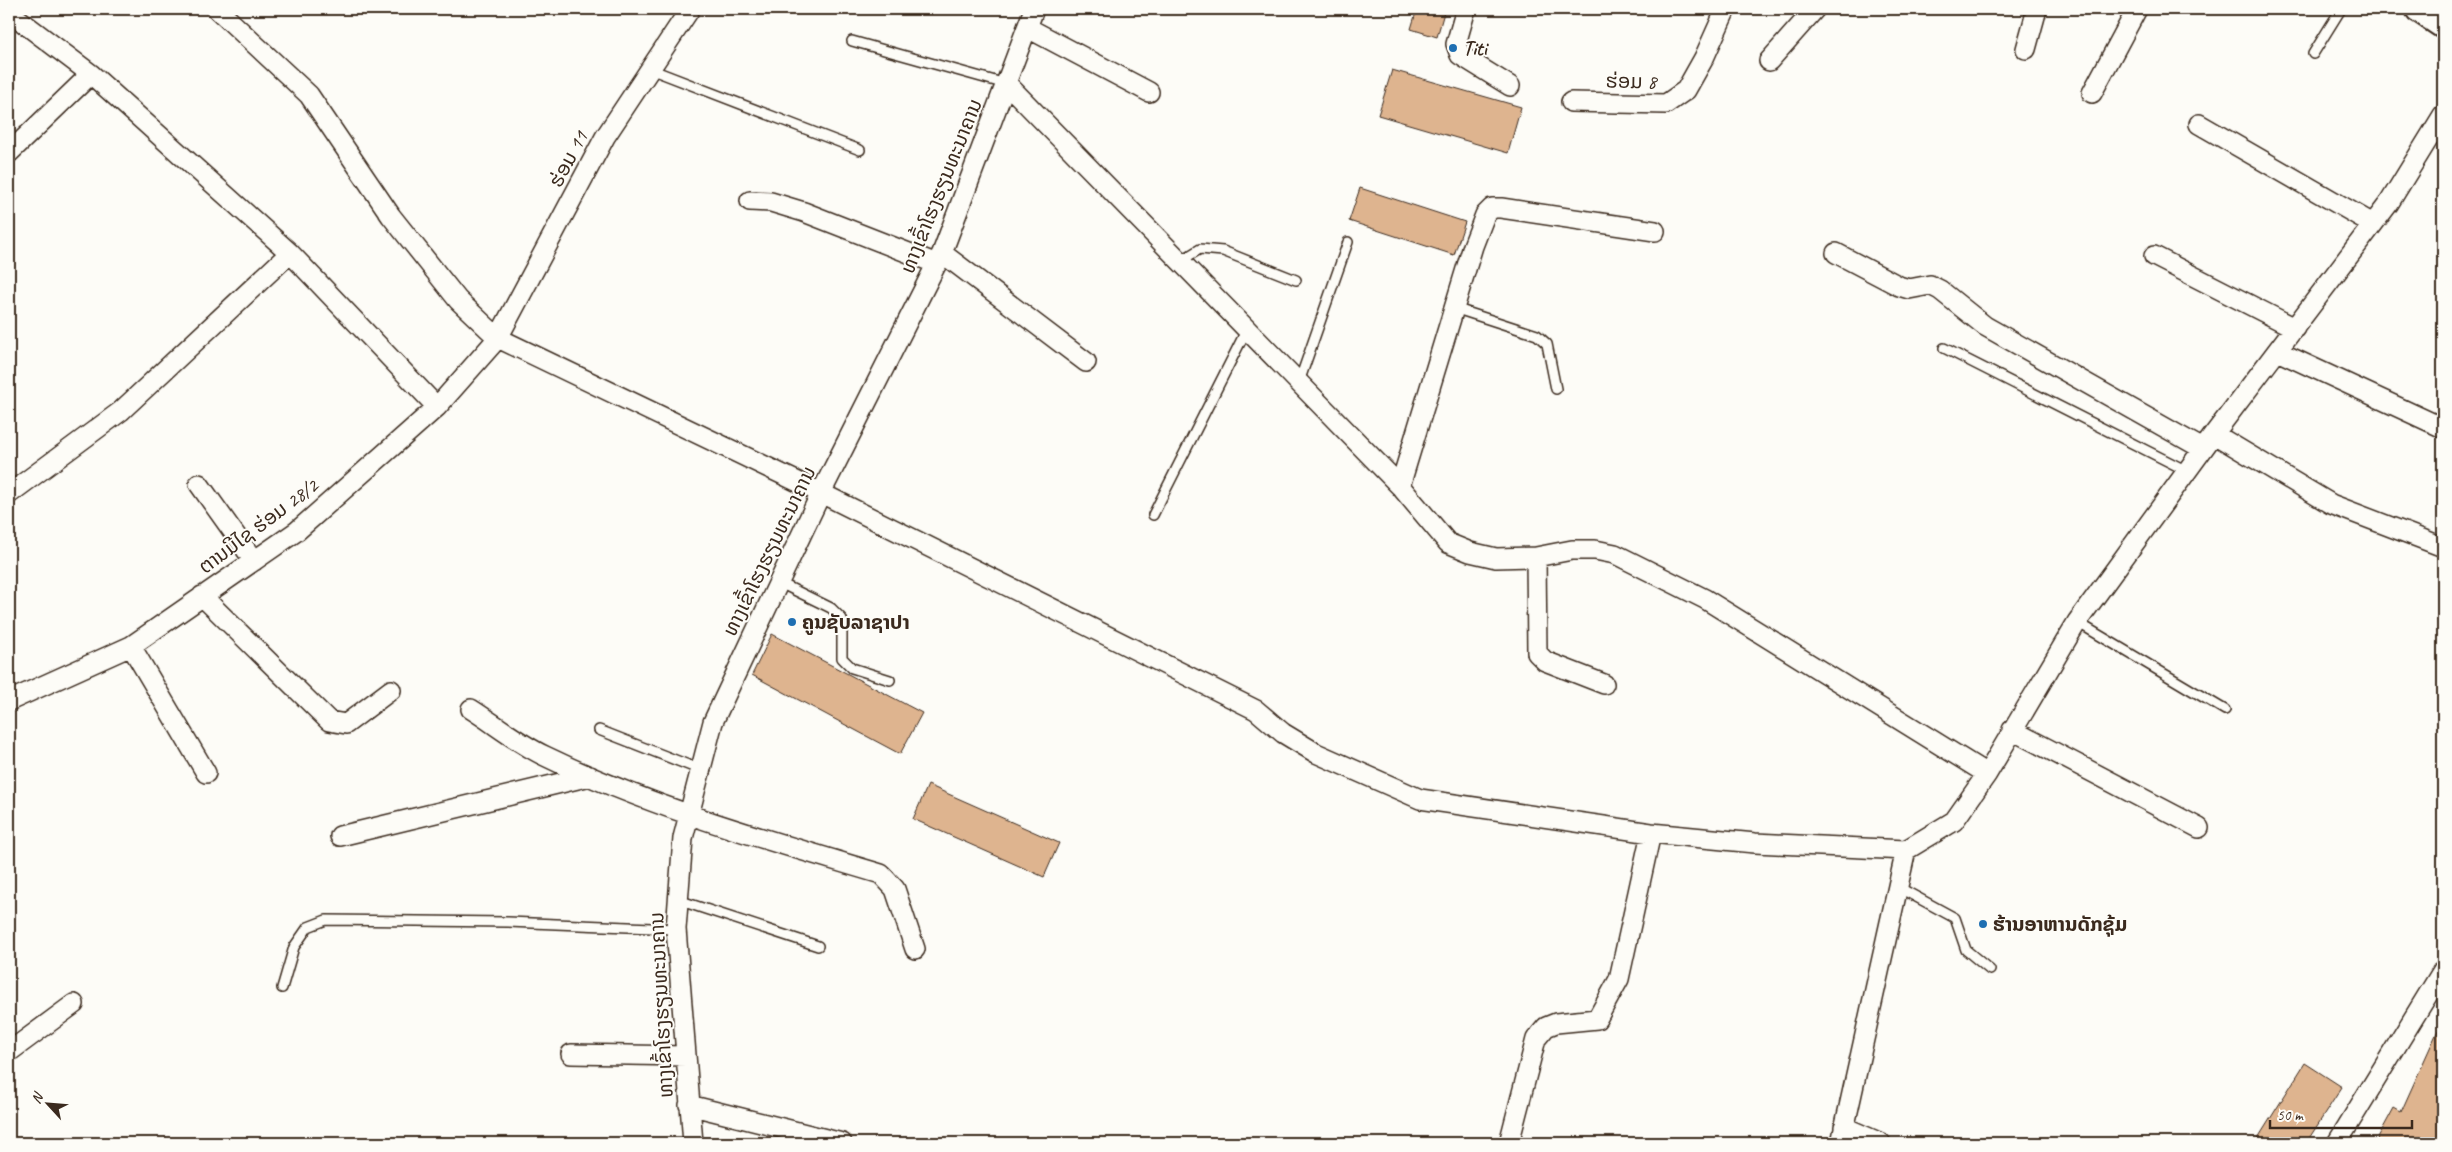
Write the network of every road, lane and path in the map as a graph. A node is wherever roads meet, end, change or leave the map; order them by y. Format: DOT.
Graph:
graph roads {
  1 [pos="217,9"];
  2 [pos="690,9"];
  3 [pos="1034,9"];
  4 [pos="1466,9"];
  5 [pos="1726,9"];
  6 [pos="1815,9"];
  7 [pos="2037,9"];
  8 [pos="2138,9"];
  9 [pos="2341,9"];
  10 [pos="2418,9"];
  11 [pos="9,12"];
  12 [pos="2443,25"];
  13 [pos="1028,28"];
  14 [pos="852,41"];
  15 [pos="2026,49"];
  16 [pos="2313,54"];
  17 [pos="1769,61"];
  18 [pos="650,69"];
  19 [pos="91,74"];
  20 [pos="1007,84"];
  21 [pos="1510,86"];
  22 [pos="1149,92"];
  23 [pos="2092,93"];
  24 [pos="1571,102"];
  25 [pos="2443,115"];
  26 [pos="2199,124"];
  27 [pos="860,150"];
  28 [pos="9,153"];
  29 [pos="750,201"];
  30 [pos="2373,224"];
  31 [pos="1655,231"];
  32 [pos="1348,242"];
  33 [pos="290,253"];
  34 [pos="1836,253"];
  35 [pos="2154,256"];
  36 [pos="940,258"];
  37 [pos="1182,260"];
  38 [pos="1296,280"];
  39 [pos="1454,308"];
  40 [pos="2295,328"];
  41 [pos="1248,329"];
  42 [pos="498,338"];
  43 [pos="1944,348"];
  44 [pos="2277,351"];
  45 [pos="1086,362"];
  46 [pos="1299,382"];
  47 [pos="1556,389"];
  48 [pos="437,408"];
  49 [pos="2443,428"];
  50 [pos="2214,434"];
  51 [pos="2202,449"];
  52 [pos="2187,471"];
  53 [pos="199,484"];
  54 [pos="1400,486"];
  55 [pos="821,493"];
  56 [pos="9,494"];
  57 [pos="1153,515"];
  58 [pos="2443,547"];
  59 [pos="1536,557"];
  60 [pos="254,561"];
  61 [pos="778,582"];
  62 [pos="202,596"];
  63 [pos="2077,622"];
  64 [pos="130,646"];
  65 [pos="890,680"];
  66 [pos="1604,684"];
  67 [pos="391,690"];
  68 [pos="9,701"];
  69 [pos="471,709"];
  70 [pos="2226,710"];
  71 [pos="599,730"];
  72 [pos="2012,730"];
  73 [pos="701,770"];
  74 [pos="206,773"];
  75 [pos="1987,774"];
  76 [pos="590,776"];
  77 [pos="689,816"];
  78 [pos="2199,828"];
  79 [pos="1651,833"];
  80 [pos="340,836"];
  81 [pos="1906,850"];
  82 [pos="1898,887"];
  83 [pos="678,900"];
  84 [pos="676,929"];
  85 [pos="818,946"];
  86 [pos="916,949"];
  87 [pos="1990,970"];
  88 [pos="2443,970"];
  89 [pos="282,988"];
  90 [pos="74,1004"];
  91 [pos="9,1052"];
  92 [pos="571,1054"];
  93 [pos="686,1056"];
  94 [pos="690,1105"];
  95 [pos="1842,1135"];
  96 [pos="692,1143"];
  97 [pos="842,1143"];
  98 [pos="1509,1143"];
  99 [pos="1881,1143"];
  100 [pos="2337,1143"];
  1 -- 42 [label="street"];
  2 -- 18 [label="street, ຮ່ອມ 11"];
  3 -- 13 [label="street, ທາງເຂົ້າໂຮງຮຽນທະນາຄານ"];
  4 -- 21 [label="street"];
  5 -- 24 [label="street, ຮ່ອມ 8"];
  6 -- 17 [label="street"];
  7 -- 15 [label="street"];
  8 -- 23 [label="street"];
  9 -- 16 [label="lane"];
  10 -- 12 [label="main road"];
  11 -- 19 [label="street"];
  13 -- 20 [label="street, ທາງເຂົ້າໂຮງຮຽນທະນາຄານ"];
  13 -- 22 [label="street"];
  14 -- 20 [label="lane"];
  18 -- 27 [label="lane"];
  18 -- 42 [label="street, ຮ່ອມ 11"];
  19 -- 28 [label="street"];
  19 -- 33 [label="street"];
  20 -- 36 [label="street, ທາງເຂົ້າໂຮງຮຽນທະນາຄານ"];
  20 -- 37 [label="street"];
  25 -- 30 [label="street"];
  26 -- 30 [label="street"];
  29 -- 36 [label="street"];
  30 -- 40 [label="street"];
  31 -- 39 [label="street"];
  32 -- 46 [label="lane"];
  33 -- 48 [label="street"];
  33 -- 56 [label="street"];
  34 -- 51 [label="street"];
  35 -- 40 [label="street"];
  36 -- 45 [label="street"];
  36 -- 55 [label="street, ທາງເຂົ້າໂຮງຮຽນທະນາຄານ"];
  37 -- 38 [label="lane"];
  37 -- 41 [label="street"];
  39 -- 47 [label="lane"];
  39 -- 54 [label="street"];
  40 -- 44 [label="street"];
  41 -- 46 [label="street"];
  41 -- 57 [label="lane"];
  42 -- 48 [label="street, ຕານມີໄຊ ຮ່ອມ 28/2"];
  42 -- 55 [label="street"];
  43 -- 52 [label="lane"];
  44 -- 49 [label="street"];
  44 -- 50 [label="street"];
  46 -- 54 [label="street"];
  48 -- 60 [label="street, ຕານມີໄຊ ຮ່ອມ 28/2"];
  50 -- 51 [label="street"];
  50 -- 58 [label="street"];
  51 -- 52 [label="street"];
  52 -- 63 [label="street"];
  53 -- 60 [label="street"];
  54 -- 59 [label="street"];
  55 -- 61 [label="street, ທາງເຂົ້າໂຮງຮຽນທະນາຄານ"];
  55 -- 79 [label="street"];
  59 -- 66 [label="street"];
  59 -- 75 [label="street"];
  60 -- 62 [label="street, ຕານມີໄຊ ຮ່ອມ 28/2"];
  61 -- 65 [label="lane"];
  61 -- 73 [label="street, ທາງເຂົ້າໂຮງຮຽນທະນາຄານ"];
  62 -- 64 [label="street, ຕານມີໄຊ ຮ່ອມ 28/2"];
  62 -- 67 [label="street"];
  63 -- 70 [label="lane"];
  63 -- 72 [label="street"];
  64 -- 68 [label="street, ຕານມີໄຊ ຮ່ອມ 28/2"];
  64 -- 74 [label="street"];
  69 -- 76 [label="street"];
  71 -- 73 [label="lane"];
  72 -- 75 [label="street"];
  72 -- 78 [label="street"];
  73 -- 77 [label="street, ທາງເຂົ້າໂຮງຮຽນທະນາຄານ"];
  75 -- 81 [label="street"];
  76 -- 77 [label="street"];
  76 -- 80 [label="street"];
  77 -- 83 [label="street, ທາງເຂົ້າໂຮງຮຽນທະນາຄານ"];
  77 -- 86 [label="street"];
  79 -- 81 [label="street"];
  79 -- 98 [label="street"];
  81 -- 82 [label="street"];
  82 -- 87 [label="lane"];
  82 -- 95 [label="street"];
  83 -- 84 [label="street, ທາງເຂົ້າໂຮງຮຽນທະນາຄານ"];
  83 -- 85 [label="lane"];
  84 -- 89 [label="lane"];
  84 -- 93 [label="street, ທາງເຂົ້າໂຮງຮຽນທະນາຄານ"];
  88 -- 100 [label="street"];
  90 -- 91 [label="street"];
  92 -- 93 [label="street"];
  93 -- 94 [label="street, ທາງເຂົ້າໂຮງຮຽນທະນາຄານ"];
  94 -- 96 [label="street, ທາງເຂົ້າໂຮງຮຽນທະນາຄານ"];
  94 -- 97 [label="street"];
  95 -- 99 [label="street"];
}
